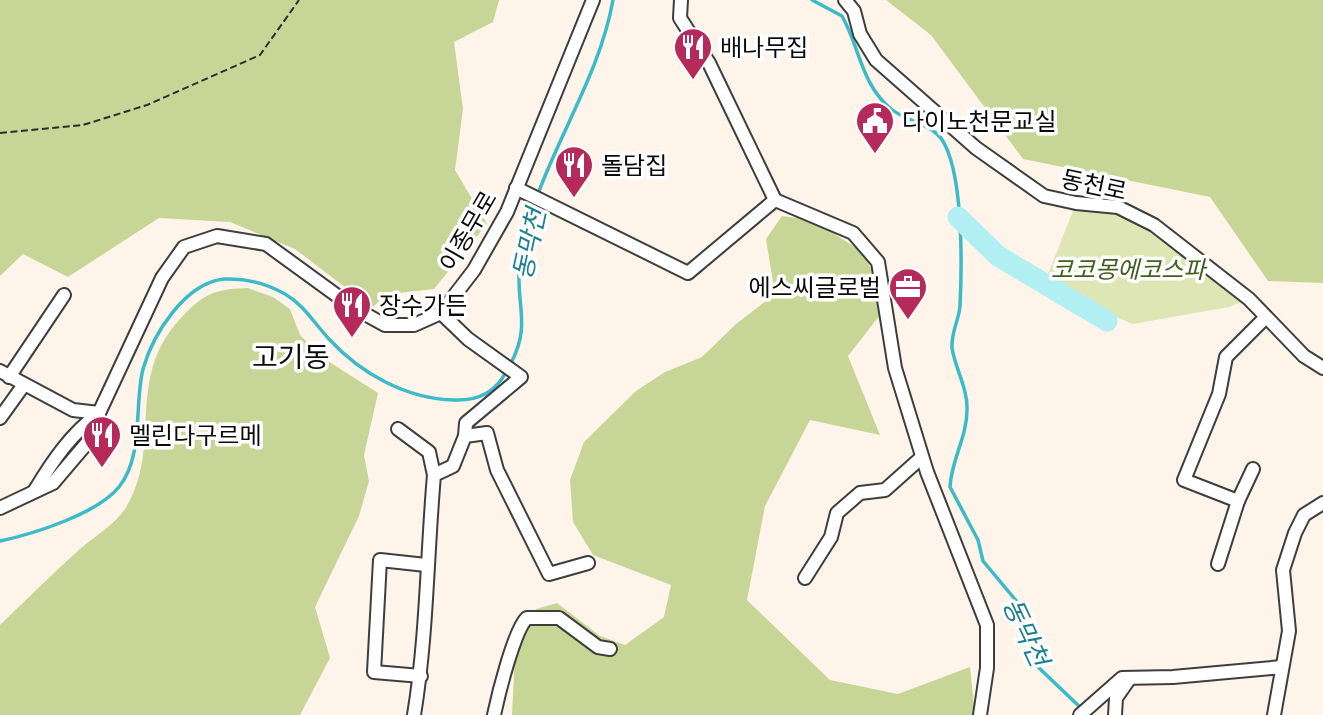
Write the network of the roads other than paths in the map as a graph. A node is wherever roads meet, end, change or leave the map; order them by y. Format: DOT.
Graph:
graph roads {
  1 [pos="593,0"];
  2 [pos="681,0"];
  3 [pos="845,0"];
  4 [pos="516,188"];
  5 [pos="775,200"];
  6 [pos="64,295"];
  7 [pos="441,313"];
  8 [pos="1266,317"];
  9 [pos="1323,368"];
  10 [pos="5,374"];
  11 [pos="23,386"];
  12 [pos="99,413"];
  13 [pos="0,418"];
  14 [pos="398,429"];
  15 [pos="465,436"];
  16 [pos="922,457"];
  17 [pos="1253,469"];
  18 [pos="434,475"];
  19 [pos="1238,502"];
  20 [pos="1323,503"];
  21 [pos="0,508"];
  22 [pos="589,563"];
  23 [pos="1218,564"];
  24 [pos="426,565"];
  25 [pos="805,578"];
  26 [pos="610,649"];
  27 [pos="1282,667"];
  28 [pos="421,676"];
  29 [pos="1131,677"];
  30 [pos="414,715"];
  31 [pos="494,715"];
  32 [pos="980,715"];
  33 [pos="1080,715"];
  34 [pos="1115,715"];
  35 [pos="1274,715"];
  1 -- 4 [label="street, 이종무로"];
  2 -- 5 [label="street"];
  3 -- 8 [label="street, 동천로"];
  4 -- 5 [label="street"];
  4 -- 7 [label="street, 이종무로"];
  5 -- 16 [label="street"];
  6 -- 10 [label="street"];
  7 -- 12 [label="street"];
  7 -- 15 [label="street"];
  8 -- 9 [label="street, 동천로"];
  8 -- 19 [label="street"];
  10 -- 11 [label="street"];
  11 -- 12 [label="street"];
  11 -- 13 [label="street"];
  12 -- 21 [label="street"];
  14 -- 18 [label="street"];
  15 -- 18 [label="street"];
  15 -- 22 [label="street"];
  16 -- 25 [label="street"];
  16 -- 32 [label="street"];
  17 -- 19 [label="street"];
  18 -- 24 [label="street"];
  19 -- 23 [label="street"];
  20 -- 27 [label="street"];
  24 -- 28 [label="street"];
  24 -- 28 [label="street"];
  26 -- 31 [label="street"];
  27 -- 29 [label="street"];
  27 -- 35 [label="street"];
  28 -- 30 [label="street"];
  29 -- 33 [label="street"];
  29 -- 34 [label="street"];
}
